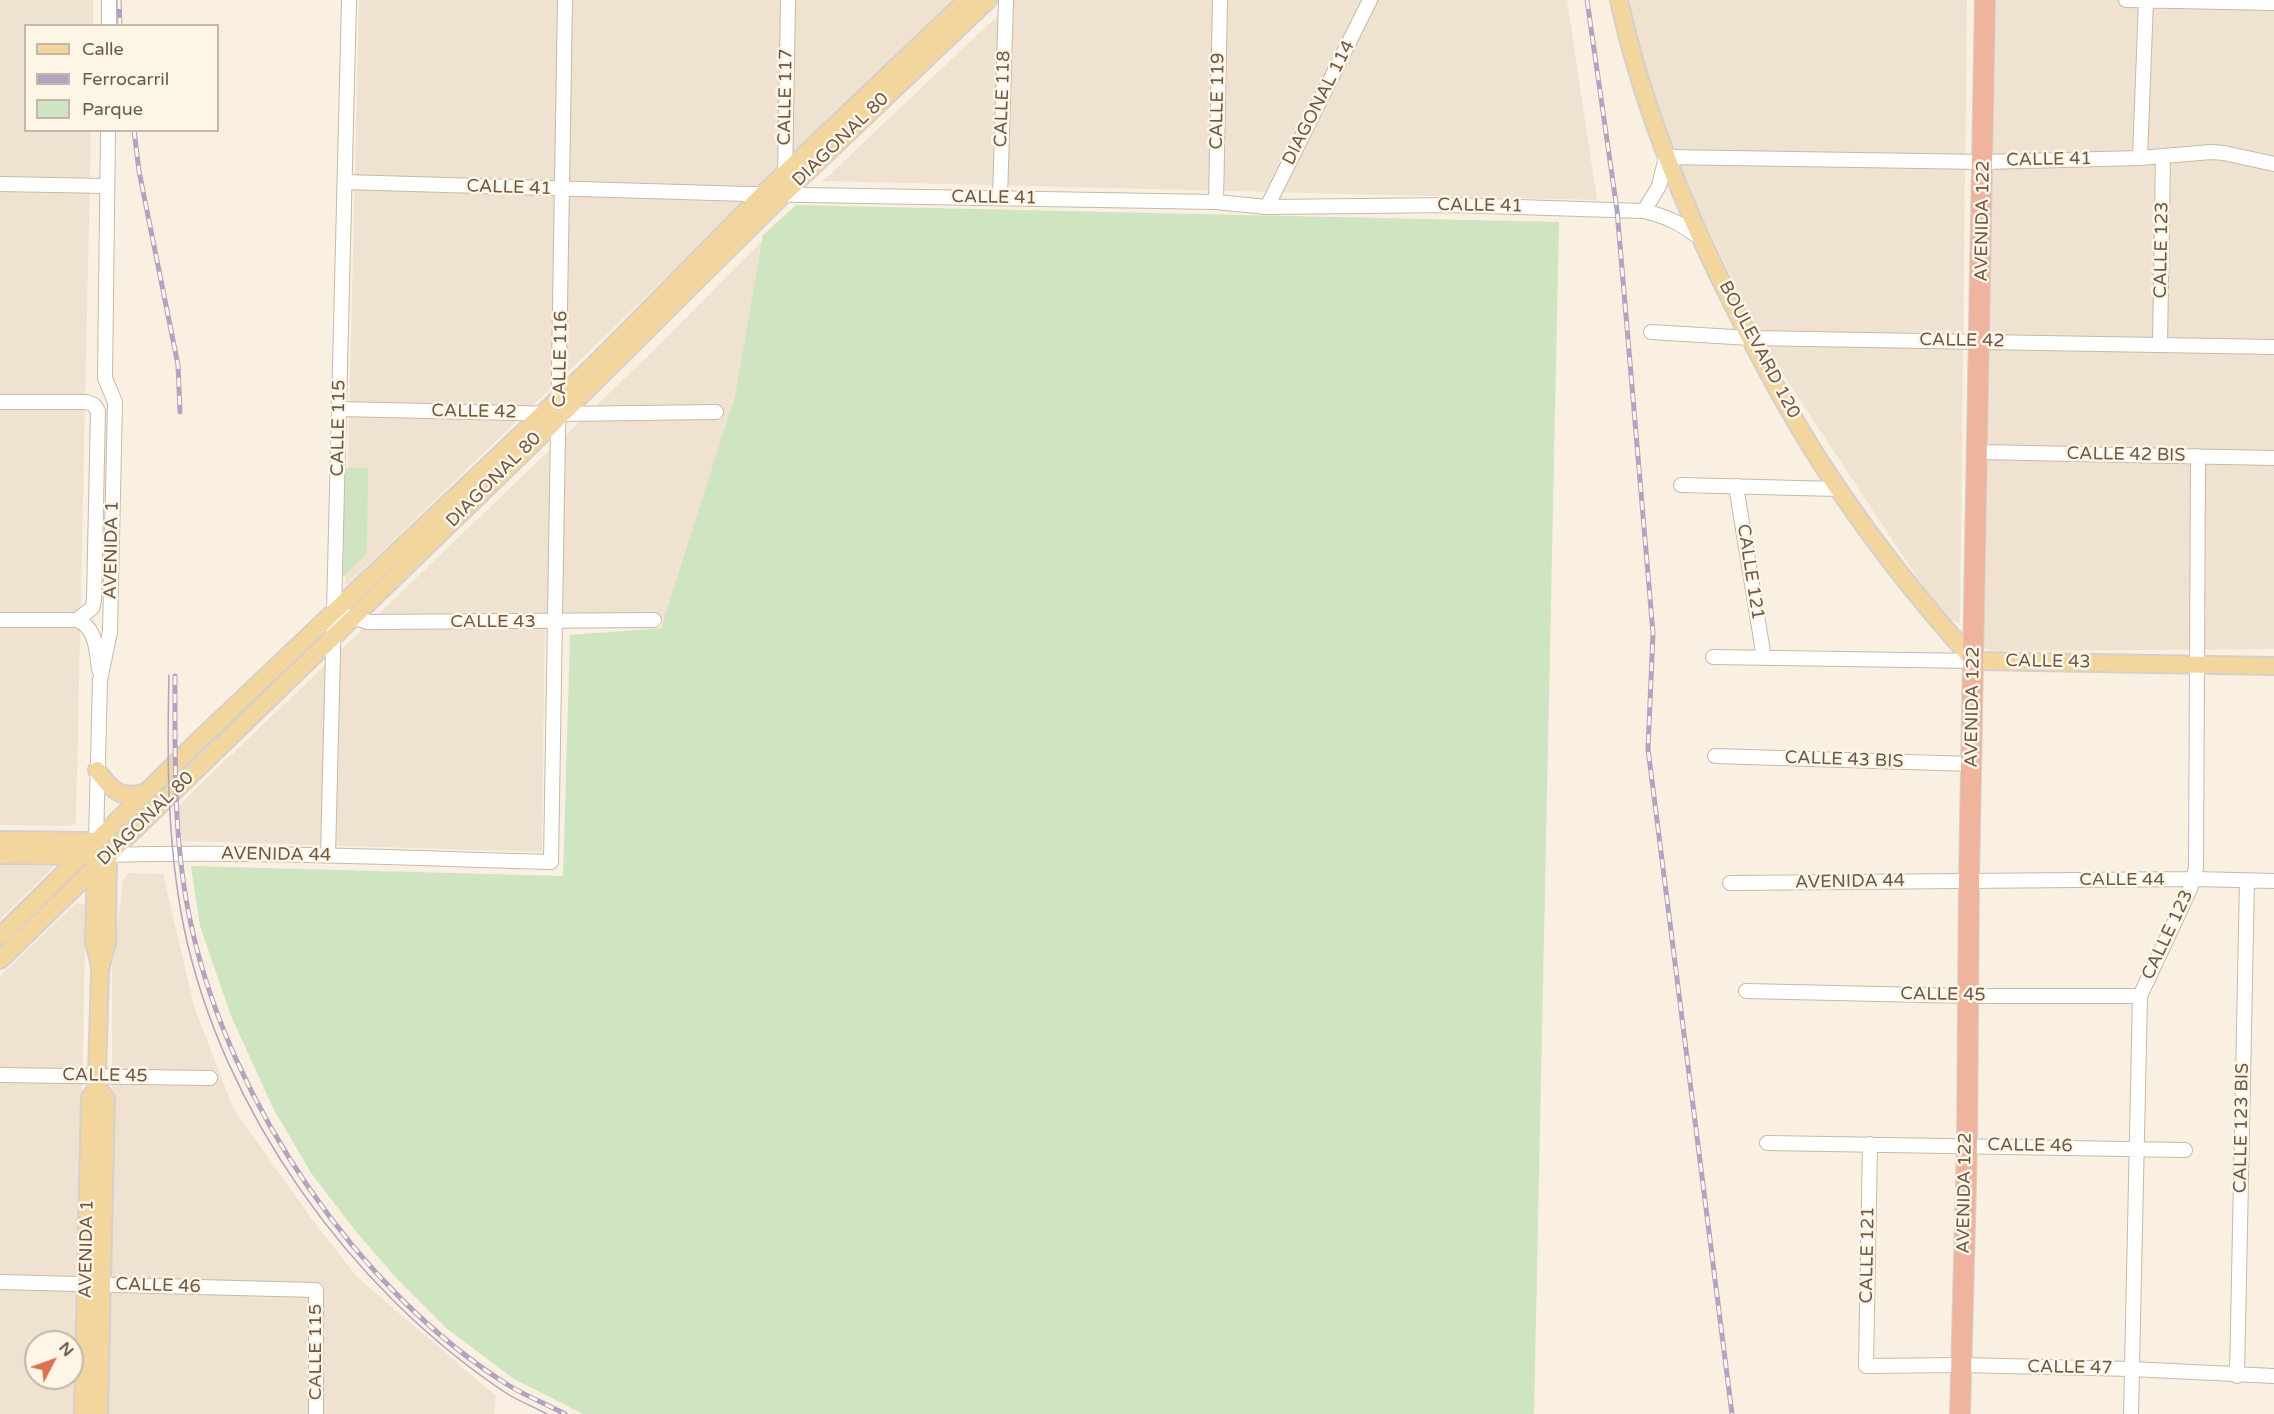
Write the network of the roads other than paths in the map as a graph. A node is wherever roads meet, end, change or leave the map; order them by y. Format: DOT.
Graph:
graph roads {
  1 [pos="109,0"];
  2 [pos="349,0"];
  3 [pos="565,0"];
  4 [pos="788,0"];
  5 [pos="967,0"];
  6 [pos="988,0"];
  7 [pos="1006,0"];
  8 [pos="1220,0"];
  9 [pos="1370,0"];
  10 [pos="1618,0"];
  11 [pos="1985,0"];
  12 [pos="2126,0"];
  13 [pos="2146,0"];
  14 [pos="2274,3"];
  15 [pos="109,24"];
  16 [pos="108,132"];
  17 [pos="2163,156"];
  18 [pos="1666,157"];
  19 [pos="2140,158"];
  20 [pos="1984,162"];
  21 [pos="2274,164"];
  22 [pos="785,174"];
  23 [pos="345,182"];
  24 [pos="0,184"];
  25 [pos="107,186"];
  26 [pos="563,189"];
  27 [pos="763,194"];
  28 [pos="785,194"];
  29 [pos="1000,198"];
  30 [pos="1216,202"];
  31 [pos="1267,207"];
  32 [pos="1644,211"];
  33 [pos="1700,238"];
  34 [pos="1651,332"];
  35 [pos="1750,338"];
  36 [pos="1980,341"];
  37 [pos="2160,344"];
  38 [pos="2274,347"];
  39 [pos="105,378"];
  40 [pos="560,397"];
  41 [pos="0,402"];
  42 [pos="87,402"];
  43 [pos="339,409"];
  44 [pos="716,412"];
  45 [pos="543,414"];
  46 [pos="560,414"];
  47 [pos="1978,452"];
  48 [pos="2198,456"];
  49 [pos="2274,458"];
  50 [pos="1681,485"];
  51 [pos="1736,486"];
  52 [pos="1838,489"];
  53 [pos="334,611"];
  54 [pos="353,618"];
  55 [pos="0,620"];
  56 [pos="77,620"];
  57 [pos="654,620"];
  58 [pos="555,622"];
  59 [pos="334,635"];
  60 [pos="1713,657"];
  61 [pos="1764,658"];
  62 [pos="1974,661"];
  63 [pos="2197,664"];
  64 [pos="2274,666"];
  65 [pos="100,680"];
  66 [pos="1715,756"];
  67 [pos="1972,764"];
  68 [pos="97,770"];
  69 [pos="146,792"];
  70 [pos="0,840"];
  71 [pos="0,855"];
  72 [pos="96,855"];
  73 [pos="328,856"];
  74 [pos="551,862"];
  75 [pos="2194,879"];
  76 [pos="1969,880"];
  77 [pos="2247,881"];
  78 [pos="2274,881"];
  79 [pos="1730,883"];
  80 [pos="0,936"];
  81 [pos="0,960"];
  82 [pos="1746,991"];
  83 [pos="1968,996"];
  84 [pos="2140,996"];
  85 [pos="0,1075"];
  86 [pos="210,1078"];
  87 [pos="98,1082"];
  88 [pos="1767,1143"];
  89 [pos="1870,1144"];
  90 [pos="1966,1145"];
  91 [pos="2135,1148"];
  92 [pos="2185,1150"];
  93 [pos="0,1282"];
  94 [pos="94,1284"];
  95 [pos="316,1290"];
  96 [pos="1961,1365"];
  97 [pos="1866,1366"];
  98 [pos="2132,1370"];
  99 [pos="2237,1376"];
  100 [pos="2274,1376"];
  101 [pos="83,1414"];
  102 [pos="99,1414"];
  103 [pos="316,1414"];
  104 [pos="1960,1414"];
  105 [pos="2131,1414"];
  1 -- 15 [label="street"];
  2 -- 23 [label="street, CALLE 115"];
  3 -- 26 [label="street, CALLE 116"];
  4 -- 22 [label="street, CALLE 117"];
  5 -- 22 [label="main road, DIAGONAL 80"];
  6 -- 28 [label="main road, DIAGONAL 80"];
  7 -- 29 [label="street, CALLE 118"];
  8 -- 30 [label="street, CALLE 119"];
  9 -- 31 [label="street, DIAGONAL 114"];
  10 -- 18 [label="main road, BOULEVARD 120"];
  11 -- 20 [label="highway, AVENIDA 122"];
  12 -- 13 [label="street"];
  13 -- 14 [label="street"];
  13 -- 19 [label="street"];
  16 -- 25 [label="street, AVENIDA 1"];
  17 -- 19 [label="street, CALLE 41"];
  17 -- 21 [label="street, CALLE 41"];
  17 -- 37 [label="street, CALLE 123"];
  18 -- 20 [label="street, CALLE 41"];
  18 -- 32 [label="street"];
  18 -- 33 [label="main road, BOULEVARD 120"];
  19 -- 20 [label="street, CALLE 41"];
  20 -- 36 [label="highway, AVENIDA 122"];
  22 -- 27 [label="main road, DIAGONAL 80"];
  22 -- 28 [label="street, CALLE 117"];
  23 -- 26 [label="street, CALLE 41"];
  23 -- 43 [label="street, CALLE 115"];
  24 -- 25 [label="street"];
  25 -- 39 [label="street, AVENIDA 1"];
  26 -- 27 [label="street, CALLE 41"];
  26 -- 40 [label="street, CALLE 116"];
  27 -- 28 [label="street, CALLE 41"];
  27 -- 40 [label="main road, DIAGONAL 80"];
  28 -- 29 [label="street, CALLE 41"];
  28 -- 46 [label="main road, DIAGONAL 80"];
  29 -- 30 [label="street, CALLE 41"];
  30 -- 31 [label="street, CALLE 41"];
  31 -- 32 [label="street, CALLE 41"];
  32 -- 33 [label="street, CALLE 41"];
  33 -- 35 [label="main road, BOULEVARD 120"];
  34 -- 35 [label="street, CALLE 42"];
  35 -- 36 [label="street, CALLE 42"];
  35 -- 52 [label="main road, BOULEVARD 120"];
  36 -- 37 [label="street, CALLE 42"];
  36 -- 47 [label="highway, AVENIDA 122"];
  37 -- 38 [label="street, CALLE 42"];
  39 -- 42 [label="street"];
  39 -- 65 [label="street, AVENIDA 1"];
  40 -- 45 [label="main road, DIAGONAL 80"];
  40 -- 46 [label="street, CALLE 116"];
  41 -- 42 [label="street"];
  42 -- 56 [label="street, AVENIDA 1"];
  43 -- 45 [label="street, CALLE 42"];
  43 -- 53 [label="street, CALLE 115"];
  44 -- 46 [label="street, CALLE 42"];
  45 -- 46 [label="street, CALLE 42"];
  45 -- 53 [label="main road, DIAGONAL 80"];
  46 -- 54 [label="main road, DIAGONAL 80"];
  46 -- 58 [label="street, CALLE 116"];
  47 -- 48 [label="street, CALLE 42 BIS"];
  47 -- 62 [label="highway, AVENIDA 122"];
  48 -- 49 [label="street, CALLE 42 BIS"];
  48 -- 63 [label="street, CALLE 123"];
  50 -- 51 [label="street"];
  51 -- 52 [label="street"];
  51 -- 61 [label="street, CALLE 121"];
  52 -- 62 [label="main road, BOULEVARD 120"];
  53 -- 54 [label="street, CALLE 43"];
  53 -- 59 [label="street, CALLE 115"];
  53 -- 69 [label="main road, DIAGONAL 80"];
  54 -- 58 [label="street, CALLE 43"];
  54 -- 59 [label="main road, DIAGONAL 80"];
  55 -- 56 [label="street"];
  56 -- 65 [label="street"];
  57 -- 58 [label="street, CALLE 43"];
  58 -- 74 [label="street, CALLE 116"];
  59 -- 72 [label="main road, DIAGONAL 80"];
  59 -- 73 [label="street, CALLE 115"];
  60 -- 61 [label="street, CALLE 43"];
  61 -- 62 [label="street, CALLE 43"];
  62 -- 63 [label="main road, CALLE 43"];
  62 -- 67 [label="highway, AVENIDA 122"];
  63 -- 64 [label="main road, CALLE 43"];
  63 -- 75 [label="street, CALLE 123"];
  65 -- 68 [label="street, AVENIDA 1"];
  66 -- 67 [label="street, CALLE 43 BIS"];
  67 -- 76 [label="highway, AVENIDA 122"];
  68 -- 69 [label="main road"];
  68 -- 72 [label="street, AVENIDA 1"];
  69 -- 72 [label="main road, DIAGONAL 80"];
  70 -- 72 [label="main road, AVENIDA 44"];
  71 -- 72 [label="main road, AVENIDA 44"];
  72 -- 73 [label="street, AVENIDA 44"];
  72 -- 80 [label="main road, DIAGONAL 80"];
  72 -- 81 [label="main road, DIAGONAL 80"];
  72 -- 87 [label="main road, AVENIDA 1"];
  73 -- 74 [label="street, AVENIDA 44"];
  75 -- 76 [label="street, CALLE 44"];
  75 -- 77 [label="street, CALLE 44"];
  75 -- 84 [label="street, CALLE 123"];
  76 -- 79 [label="street, AVENIDA 44"];
  76 -- 83 [label="highway, AVENIDA 122"];
  77 -- 78 [label="street, CALLE 44"];
  77 -- 99 [label="street, CALLE 123 BIS"];
  82 -- 83 [label="street, CALLE 45"];
  83 -- 84 [label="street, CALLE 45"];
  83 -- 90 [label="highway, AVENIDA 122"];
  84 -- 91 [label="street, CALLE 123"];
  85 -- 87 [label="street, CALLE 45"];
  86 -- 87 [label="street, CALLE 45"];
  87 -- 94 [label="main road, AVENIDA 1"];
  88 -- 89 [label="street, CALLE 46"];
  89 -- 90 [label="street, CALLE 46"];
  89 -- 97 [label="street, CALLE 121"];
  90 -- 91 [label="street, CALLE 46"];
  90 -- 96 [label="highway, AVENIDA 122"];
  91 -- 92 [label="street, CALLE 46"];
  91 -- 98 [label="street, CALLE 123"];
  93 -- 94 [label="street, CALLE 46"];
  94 -- 95 [label="street, CALLE 46"];
  94 -- 101 [label="main road, AVENIDA 1"];
  94 -- 102 [label="main road, AVENIDA 1"];
  95 -- 103 [label="street, CALLE 115"];
  96 -- 97 [label="street, CALLE 47"];
  96 -- 98 [label="street, CALLE 47"];
  96 -- 104 [label="highway, AVENIDA 122"];
  98 -- 99 [label="street, CALLE 47"];
  98 -- 105 [label="street, CALLE 123"];
  99 -- 100 [label="street, CALLE 47"];
}
